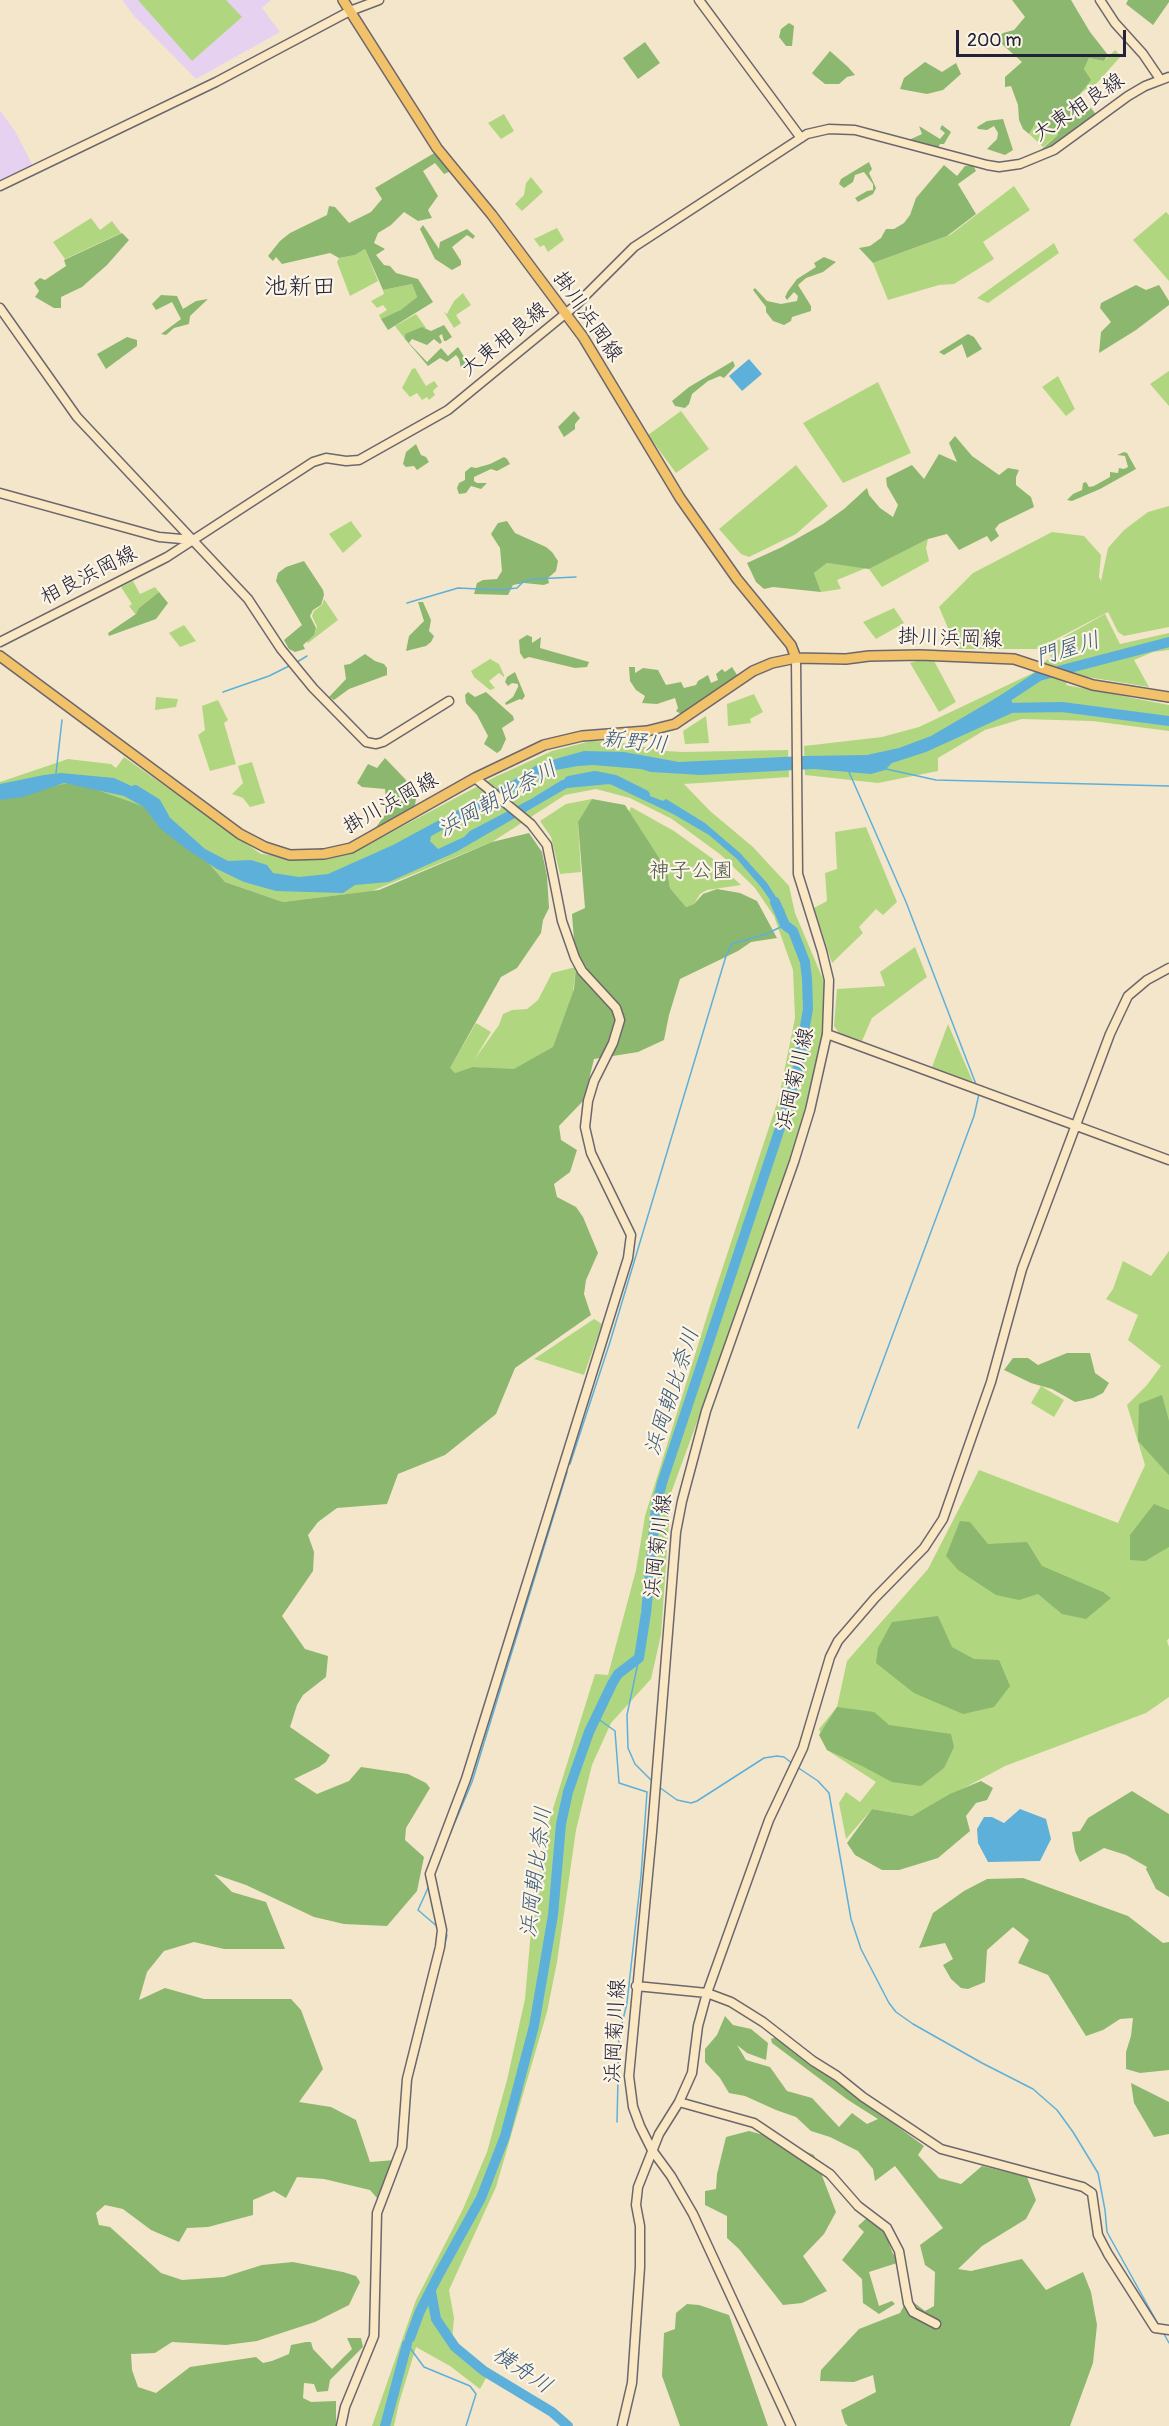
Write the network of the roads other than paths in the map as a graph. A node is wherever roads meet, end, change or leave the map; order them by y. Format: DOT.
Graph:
graph roads {
  1 [pos="344,0"];
  2 [pos="379,0"];
  3 [pos="699,0"];
  4 [pos="1100,0"];
  5 [pos="350,11"];
  6 [pos="1165,78"];
  7 [pos="801,138"];
  8 [pos="0,186"];
  9 [pos="0,308"];
  10 [pos="566,313"];
  11 [pos="0,492"];
  12 [pos="193,540"];
  13 [pos="0,642"];
  14 [pos="0,656"];
  15 [pos="796,658"];
  16 [pos="1169,697"];
  17 [pos="449,701"];
  18 [pos="478,781"];
  19 [pos="1169,968"];
  20 [pos="827,1034"];
  21 [pos="1075,1126"];
  22 [pos="1169,1160"];
  23 [pos="636,1986"];
  24 [pos="707,1993"];
  25 [pos="679,2102"];
  26 [pos="652,2150"];
  27 [pos="936,2324"];
  28 [pos="1169,2330"];
  29 [pos="341,2426"];
  30 [pos="622,2426"];
  31 [pos="791,2426"];
  1 -- 5 [label="main road, 掛川浜岡線"];
  2 -- 5 [label="street"];
  3 -- 7 [label="street"];
  4 -- 6 [label="street"];
  5 -- 8 [label="street"];
  5 -- 10 [label="main road, 掛川浜岡線"];
  6 -- 7 [label="street, 大東相良線"];
  7 -- 10 [label="street, 大東相良線"];
  9 -- 12 [label="street"];
  10 -- 12 [label="street, 大東相良線"];
  10 -- 15 [label="main road, 掛川浜岡線"];
  11 -- 12 [label="street"];
  12 -- 13 [label="street, 相良浜岡線"];
  12 -- 17 [label="street"];
  14 -- 18 [label="main road, 掛川浜岡線"];
  15 -- 16 [label="main road, 掛川浜岡線"];
  15 -- 18 [label="main road, 掛川浜岡線"];
  15 -- 20 [label="street, 浜岡菊川線"];
  18 -- 29 [label="street"];
  19 -- 21 [label="street"];
  20 -- 21 [label="street"];
  20 -- 23 [label="street, 浜岡菊川線"];
  21 -- 22 [label="street"];
  21 -- 24 [label="street"];
  23 -- 24 [label="street"];
  23 -- 26 [label="street, 浜岡菊川線"];
  24 -- 25 [label="street"];
  24 -- 28 [label="street"];
  25 -- 26 [label="street"];
  25 -- 27 [label="street"];
  26 -- 30 [label="street"];
  26 -- 31 [label="street, 浜岡菊川線"];
}
